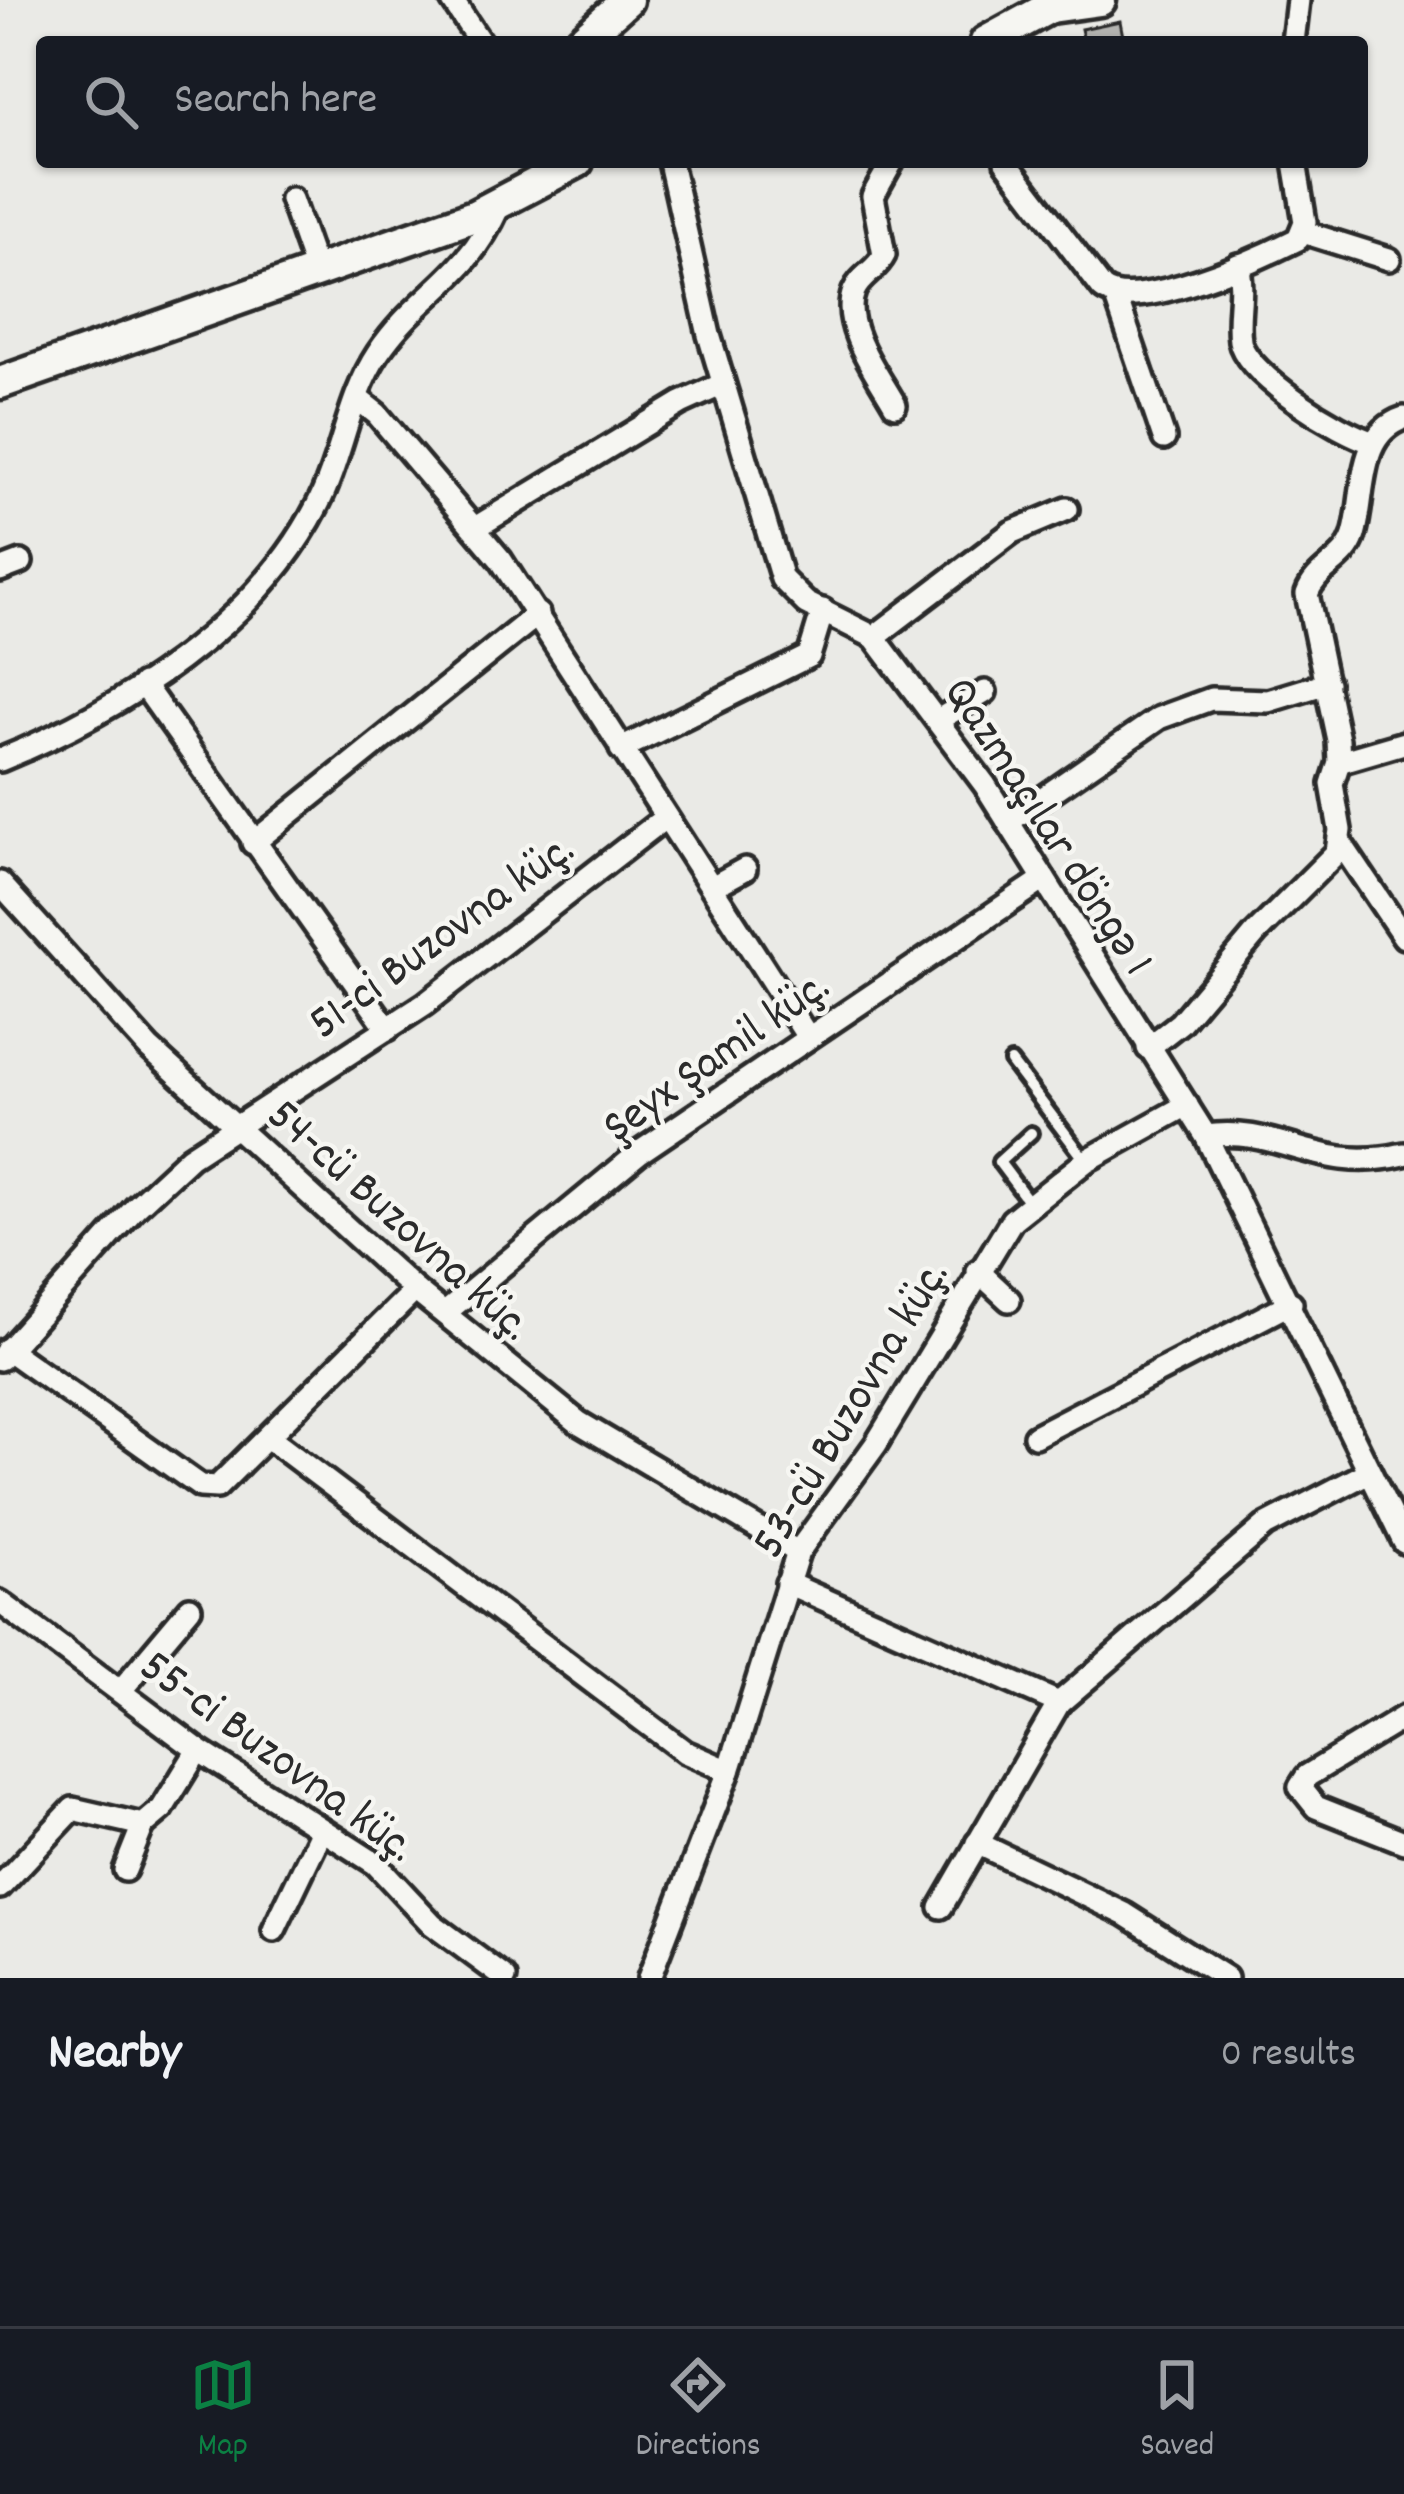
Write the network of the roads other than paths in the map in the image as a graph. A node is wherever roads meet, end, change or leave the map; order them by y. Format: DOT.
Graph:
graph roads {
  1 [pos="452,0"];
  2 [pos="627,0"];
  3 [pos="1100,0"];
  4 [pos="1298,0"];
  5 [pos="476,36"];
  6 [pos="587,36"];
  7 [pos="997,36"];
  8 [pos="1294,36"];
  9 [pos="558,168"];
  10 [pos="671,168"];
  11 [pos="888,168"];
  12 [pos="1011,168"];
  13 [pos="1296,168"];
  14 [pos="291,200"];
  15 [pos="499,206"];
  16 [pos="1304,232"];
  17 [pos="1389,259"];
  18 [pos="1238,265"];
  19 [pos="317,273"];
  20 [pos="1116,297"];
  21 [pos="0,383"];
  22 [pos="723,384"];
  23 [pos="358,399"];
  24 [pos="895,405"];
  25 [pos="1404,418"];
  26 [pos="1164,437"];
  27 [pos="1372,442"];
  28 [pos="1067,509"];
  29 [pos="475,528"];
  30 [pos="823,610"];
  31 [pos="538,614"];
  32 [pos="874,637"];
  33 [pos="1327,683"];
  34 [pos="143,684"];
  35 [pos="985,692"];
  36 [pos="938,720"];
  37 [pos="1404,743"];
  38 [pos="621,749"];
  39 [pos="0,759"];
  40 [pos="1340,762"];
  41 [pos="666,817"];
  42 [pos="1008,822"];
  43 [pos="1340,842"];
  44 [pos="253,843"];
  45 [pos="745,868"];
  46 [pos="1044,879"];
  47 [pos="0,883"];
  48 [pos="714,886"];
  49 [pos="1404,937"];
  50 [pos="388,1029"];
  51 [pos="808,1036"];
  52 [pos="1148,1048"];
  53 [pos="1011,1062"];
  54 [pos="1186,1105"];
  55 [pos="238,1126"];
  56 [pos="1031,1133"];
  57 [pos="1206,1136"];
  58 [pos="1404,1154"];
  59 [pos="1086,1161"];
  60 [pos="1029,1202"];
  61 [pos="979,1271"];
  62 [pos="415,1290"];
  63 [pos="1009,1300"];
  64 [pos="1292,1303"];
  65 [pos="445,1313"];
  66 [pos="4,1354"];
  67 [pos="1035,1436"];
  68 [pos="269,1438"];
  69 [pos="1369,1472"];
  70 [pos="1404,1542"];
  71 [pos="798,1552"];
  72 [pos="787,1583"];
  73 [pos="0,1602"];
  74 [pos="190,1608"];
  75 [pos="122,1689"];
  76 [pos="1059,1703"];
  77 [pos="1404,1717"];
  78 [pos="198,1750"];
  79 [pos="729,1771"];
  80 [pos="143,1825"];
  81 [pos="322,1830"];
  82 [pos="1404,1842"];
  83 [pos="977,1843"];
  84 [pos="125,1870"];
  85 [pos="0,1886"];
  86 [pos="941,1907"];
  87 [pos="274,1930"];
  88 [pos="505,1978"];
  89 [pos="649,1978"];
  90 [pos="1226,1978"];
  1 -- 5 [label="street"];
  2 -- 6 [label="street"];
  3 -- 7 [label="street"];
  4 -- 8 [label="street"];
  9 -- 15 [label="street"];
  10 -- 22 [label="street, Qazmaçılar döngə 1"];
  11 -- 24 [label="street"];
  12 -- 20 [label="street"];
  13 -- 16 [label="street"];
  14 -- 19 [label="street"];
  15 -- 19 [label="street"];
  15 -- 23 [label="street"];
  16 -- 17 [label="street"];
  16 -- 18 [label="street"];
  18 -- 20 [label="street"];
  18 -- 27 [label="street"];
  19 -- 21 [label="street"];
  20 -- 26 [label="street"];
  22 -- 29 [label="street"];
  22 -- 30 [label="street, Qazmaçılar döngə 1"];
  23 -- 29 [label="street"];
  23 -- 34 [label="street"];
  25 -- 27 [label="street"];
  27 -- 33 [label="street"];
  28 -- 32 [label="street"];
  29 -- 31 [label="street"];
  30 -- 32 [label="street, Qazmaçılar döngə 1"];
  30 -- 38 [label="street"];
  31 -- 38 [label="street"];
  31 -- 44 [label="street"];
  32 -- 36 [label="street, Qazmaçılar döngə 1"];
  33 -- 40 [label="street"];
  33 -- 42 [label="street"];
  34 -- 39 [label="street"];
  34 -- 44 [label="street"];
  35 -- 36 [label="street"];
  36 -- 42 [label="street, Qazmaçılar döngə 1"];
  37 -- 40 [label="street"];
  38 -- 41 [label="street"];
  40 -- 43 [label="street"];
  41 -- 48 [label="street"];
  41 -- 50 [label="street, 51-ci Buzovna küç."];
  42 -- 46 [label="street, Qazmaçılar döngə 1"];
  43 -- 49 [label="street"];
  43 -- 52 [label="street"];
  44 -- 50 [label="street"];
  45 -- 48 [label="street"];
  46 -- 51 [label="street, Şeyx Şamil küç."];
  46 -- 52 [label="street, Qazmaçılar döngə 1"];
  47 -- 55 [label="street, 54-cü Buzovna küç."];
  48 -- 51 [label="street"];
  50 -- 55 [label="street, 51-ci Buzovna küç."];
  51 -- 65 [label="street, Şeyx Şamil küç."];
  52 -- 54 [label="street, Qazmaçılar döngə 1"];
  53 -- 59 [label="lane"];
  54 -- 57 [label="street, Qazmaçılar döngə 1"];
  54 -- 59 [label="street, 53-cü Buzovna küç."];
  55 -- 62 [label="street, 54-cü Buzovna küç."];
  55 -- 66 [label="street, 51-ci Buzovna küç."];
  56 -- 60 [label="lane"];
  57 -- 58 [label="street"];
  57 -- 64 [label="street, Qazmaçılar döngə 1"];
  59 -- 60 [label="street, 53-cü Buzovna küç."];
  60 -- 61 [label="street, 53-cü Buzovna küç."];
  61 -- 63 [label="street"];
  61 -- 71 [label="street, 53-cü Buzovna küç."];
  62 -- 65 [label="street, 54-cü Buzovna küç."];
  62 -- 68 [label="street"];
  64 -- 67 [label="street"];
  64 -- 69 [label="street, Qazmaçılar döngə 1"];
  65 -- 71 [label="street, 54-cü Buzovna küç."];
  66 -- 68 [label="street"];
  68 -- 79 [label="street"];
  69 -- 70 [label="street, Qazmaçılar döngə 1"];
  69 -- 76 [label="street"];
  71 -- 72 [label="street, 53-cü Buzovna küç."];
  72 -- 76 [label="street"];
  72 -- 79 [label="street, 53-cü Buzovna küç."];
  73 -- 75 [label="street, 55-ci Buzovna küç."];
  74 -- 75 [label="street"];
  75 -- 78 [label="street, 55-ci Buzovna küç."];
  76 -- 83 [label="street"];
  77 -- 82 [label="street"];
  78 -- 80 [label="street"];
  78 -- 81 [label="street, 55-ci Buzovna küç."];
  79 -- 89 [label="street, 53-cü Buzovna küç."];
  80 -- 84 [label="street"];
  80 -- 85 [label="street"];
  81 -- 87 [label="street"];
  81 -- 88 [label="street, 55-ci Buzovna küç."];
  83 -- 86 [label="street"];
  83 -- 90 [label="street"];
}
